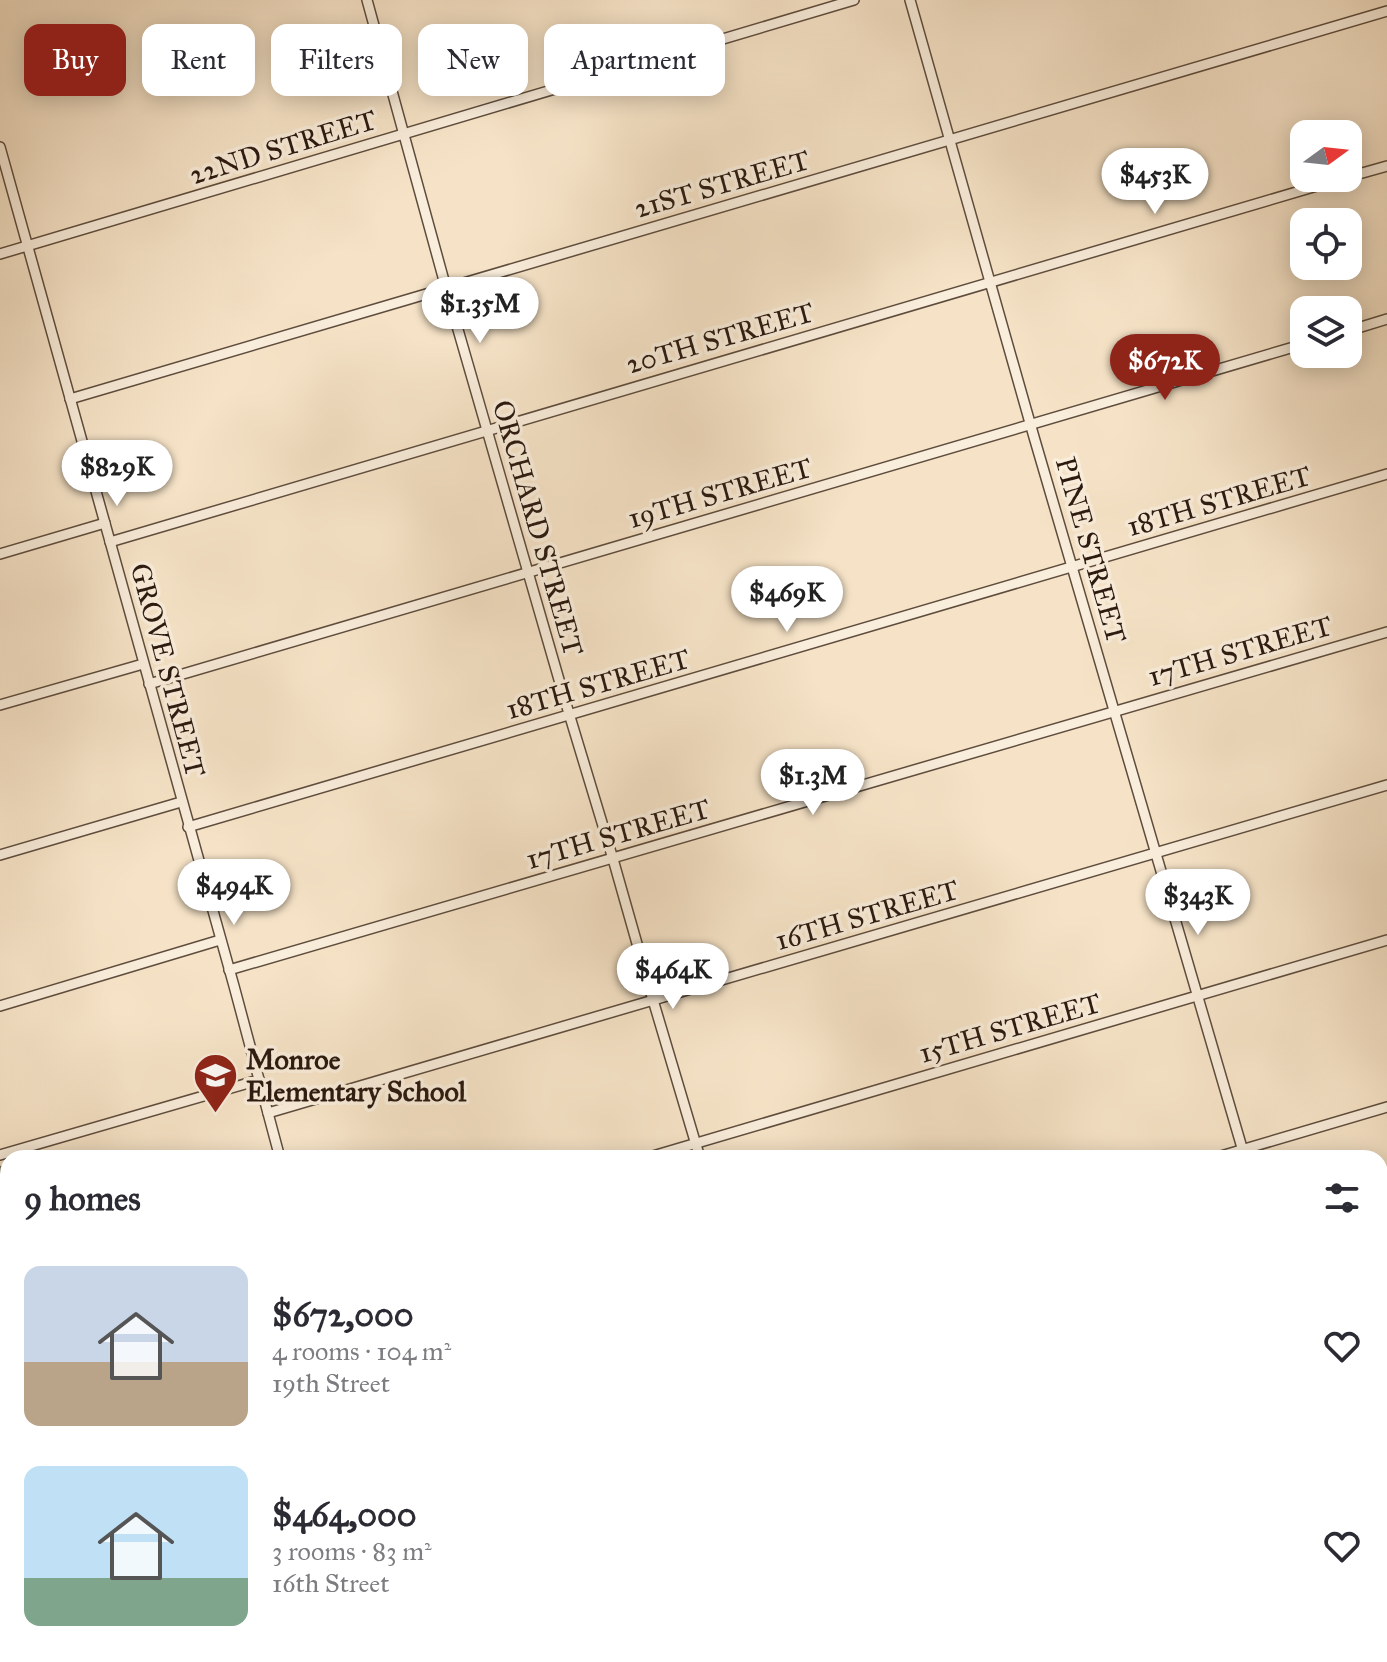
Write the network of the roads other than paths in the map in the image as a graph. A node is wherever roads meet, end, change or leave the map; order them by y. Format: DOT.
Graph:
graph roads {
  1 [pos="367,0"];
  2 [pos="854,0"];
  3 [pos="910,0"];
  4 [pos="1387,11"];
  5 [pos="403,134"];
  6 [pos="949,139"];
  7 [pos="0,147"];
  8 [pos="1387,166"];
  9 [pos="1362,173"];
  10 [pos="1295,192"];
  11 [pos="28,247"];
  12 [pos="0,254"];
  13 [pos="990,282"];
  14 [pos="446,288"];
  15 [pos="1387,319"];
  16 [pos="1362,327"];
  17 [pos="1290,348"];
  18 [pos="70,399"];
  19 [pos="1031,424"];
  20 [pos="487,430"];
  21 [pos="1387,474"];
  22 [pos="105,523"];
  23 [pos="110,542"];
  24 [pos="0,554"];
  25 [pos="1072,566"];
  26 [pos="528,573"];
  27 [pos="1387,632"];
  28 [pos="143,664"];
  29 [pos="149,684"];
  30 [pos="0,705"];
  31 [pos="1115,710"];
  32 [pos="570,716"];
  33 [pos="1387,785"];
  34 [pos="181,802"];
  35 [pos="188,827"];
  36 [pos="1156,853"];
  37 [pos="0,855"];
  38 [pos="613,859"];
  39 [pos="220,940"];
  40 [pos="1387,940"];
  41 [pos="229,970"];
  42 [pos="1197,995"];
  43 [pos="653,1000"];
  44 [pos="0,1006"];
  45 [pos="259,1080"];
  46 [pos="1387,1107"];
  47 [pos="268,1113"];
  48 [pos="696,1143"];
  49 [pos="17,1150"];
  50 [pos="278,1150"];
  51 [pos="673,1150"];
  52 [pos="698,1150"];
  53 [pos="1243,1150"];
  54 [pos="1256,1150"];
  1 -- 5 [label="street, ORCHARD STREET"];
  2 -- 5 [label="street, 22ND STREET"];
  3 -- 6 [label="street, PINE STREET"];
  4 -- 6 [label="street, 21ST STREET"];
  5 -- 11 [label="street, 22ND STREET"];
  5 -- 14 [label="street, ORCHARD STREET"];
  6 -- 13 [label="street, PINE STREET"];
  6 -- 14 [label="street, 21ST STREET"];
  7 -- 11 [label="street, GROVE STREET"];
  8 -- 9 [label="street, 20TH STREET"];
  10 -- 13 [label="street, 20TH STREET"];
  11 -- 12 [label="street, 22ND STREET"];
  11 -- 18 [label="street, GROVE STREET"];
  13 -- 19 [label="street, PINE STREET"];
  13 -- 20 [label="street, 20TH STREET"];
  14 -- 18 [label="street, 21ST STREET"];
  14 -- 20 [label="street, ORCHARD STREET"];
  15 -- 16 [label="street"];
  17 -- 19 [label="street, 19TH STREET"];
  18 -- 22 [label="street, GROVE STREET"];
  19 -- 25 [label="street, PINE STREET"];
  19 -- 26 [label="street, 19TH STREET"];
  20 -- 23 [label="street, 20TH STREET"];
  20 -- 26 [label="street, ORCHARD STREET"];
  21 -- 25 [label="street, 18TH STREET"];
  22 -- 23 [label="street, GROVE STREET"];
  22 -- 24 [label="street"];
  23 -- 28 [label="street, GROVE STREET"];
  25 -- 31 [label="street, PINE STREET"];
  25 -- 32 [label="street, 18TH STREET"];
  26 -- 29 [label="street, 19TH STREET"];
  26 -- 32 [label="street, ORCHARD STREET"];
  27 -- 31 [label="street, 17TH STREET"];
  28 -- 29 [label="street, GROVE STREET"];
  28 -- 30 [label="street"];
  29 -- 34 [label="street, GROVE STREET"];
  31 -- 36 [label="street, PINE STREET"];
  31 -- 38 [label="street, 17TH STREET"];
  32 -- 35 [label="street, 18TH STREET"];
  32 -- 38 [label="street, ORCHARD STREET"];
  33 -- 36 [label="street, 16TH STREET"];
  34 -- 35 [label="street, GROVE STREET"];
  34 -- 37 [label="street"];
  35 -- 39 [label="street, GROVE STREET"];
  36 -- 42 [label="street, PINE STREET"];
  36 -- 43 [label="street, 16TH STREET"];
  38 -- 41 [label="street, 17TH STREET"];
  38 -- 43 [label="street, ORCHARD STREET"];
  39 -- 41 [label="street, GROVE STREET"];
  39 -- 44 [label="street"];
  40 -- 42 [label="street, 15TH STREET"];
  41 -- 45 [label="street, GROVE STREET"];
  42 -- 48 [label="street, 15TH STREET"];
  42 -- 53 [label="street, PINE STREET"];
  43 -- 47 [label="street, 16TH STREET"];
  43 -- 48 [label="street, ORCHARD STREET"];
  45 -- 47 [label="street, GROVE STREET"];
  45 -- 49 [label="street"];
  46 -- 54 [label="street"];
  47 -- 50 [label="street, GROVE STREET"];
  48 -- 51 [label="street, 15TH STREET"];
  48 -- 52 [label="street, ORCHARD STREET"];
}
